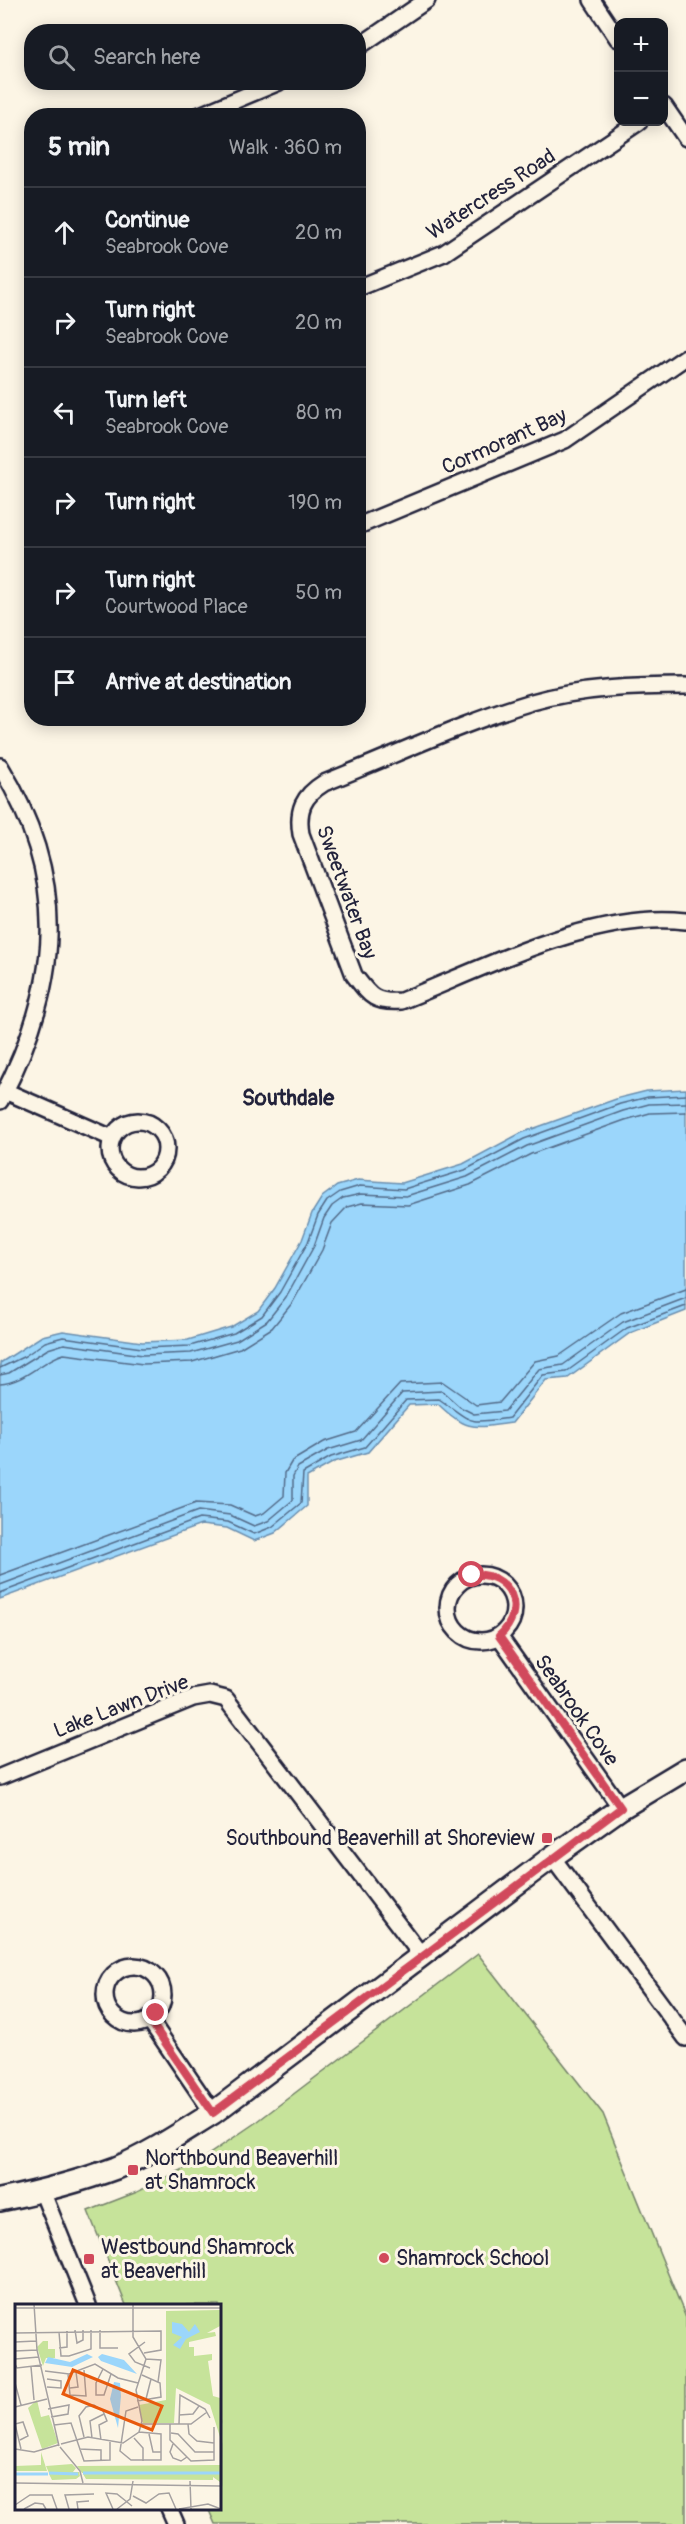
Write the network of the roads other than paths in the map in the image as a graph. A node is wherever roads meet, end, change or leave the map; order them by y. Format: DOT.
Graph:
graph roads {
  1 [pos="427,0"];
  2 [pos="592,0"];
  3 [pos="614,33"];
  4 [pos="366,41"];
  5 [pos="264,90"];
  6 [pos="232,108"];
  7 [pos="668,113"];
  8 [pos="633,126"];
  9 [pos="686,138"];
  10 [pos="366,285"];
  11 [pos="686,357"];
  12 [pos="366,523"];
  13 [pos="686,686"];
  14 [pos="0,766"];
  15 [pos="686,921"];
  16 [pos="3,1096"];
  17 [pos="112,1138"];
  18 [pos="499,1636"];
  19 [pos="686,1768"];
  20 [pos="0,1777"];
  21 [pos="621,1808"];
  22 [pos="552,1857"];
  23 [pos="422,1956"];
  24 [pos="149,2019"];
  25 [pos="686,2038"];
  26 [pos="213,2113"];
  27 [pos="42,2191"];
  28 [pos="0,2200"];
  29 [pos="88,2304"];
  30 [pos="169,2509"];
  31 [pos="176,2524"];
  1 -- 4 [label="street"];
  2 -- 3 [label="street"];
  5 -- 6 [label="street"];
  7 -- 9 [label="street"];
  8 -- 10 [label="street, Watercress Road"];
  11 -- 12 [label="street, Cormorant Bay"];
  13 -- 15 [label="street, Sweetwater Bay"];
  14 -- 16 [label="street"];
  16 -- 17 [label="street"];
  18 -- 18 [label="street"];
  18 -- 21 [label="street, Seabrook Cove"];
  19 -- 21 [label="street"];
  20 -- 23 [label="street, Lake Lawn Drive"];
  21 -- 22 [label="street"];
  22 -- 23 [label="street"];
  22 -- 25 [label="street"];
  23 -- 26 [label="street"];
  24 -- 26 [label="street"];
  26 -- 27 [label="street"];
  27 -- 28 [label="street"];
  27 -- 29 [label="street"];
  30 -- 31 [label="street"];
}
